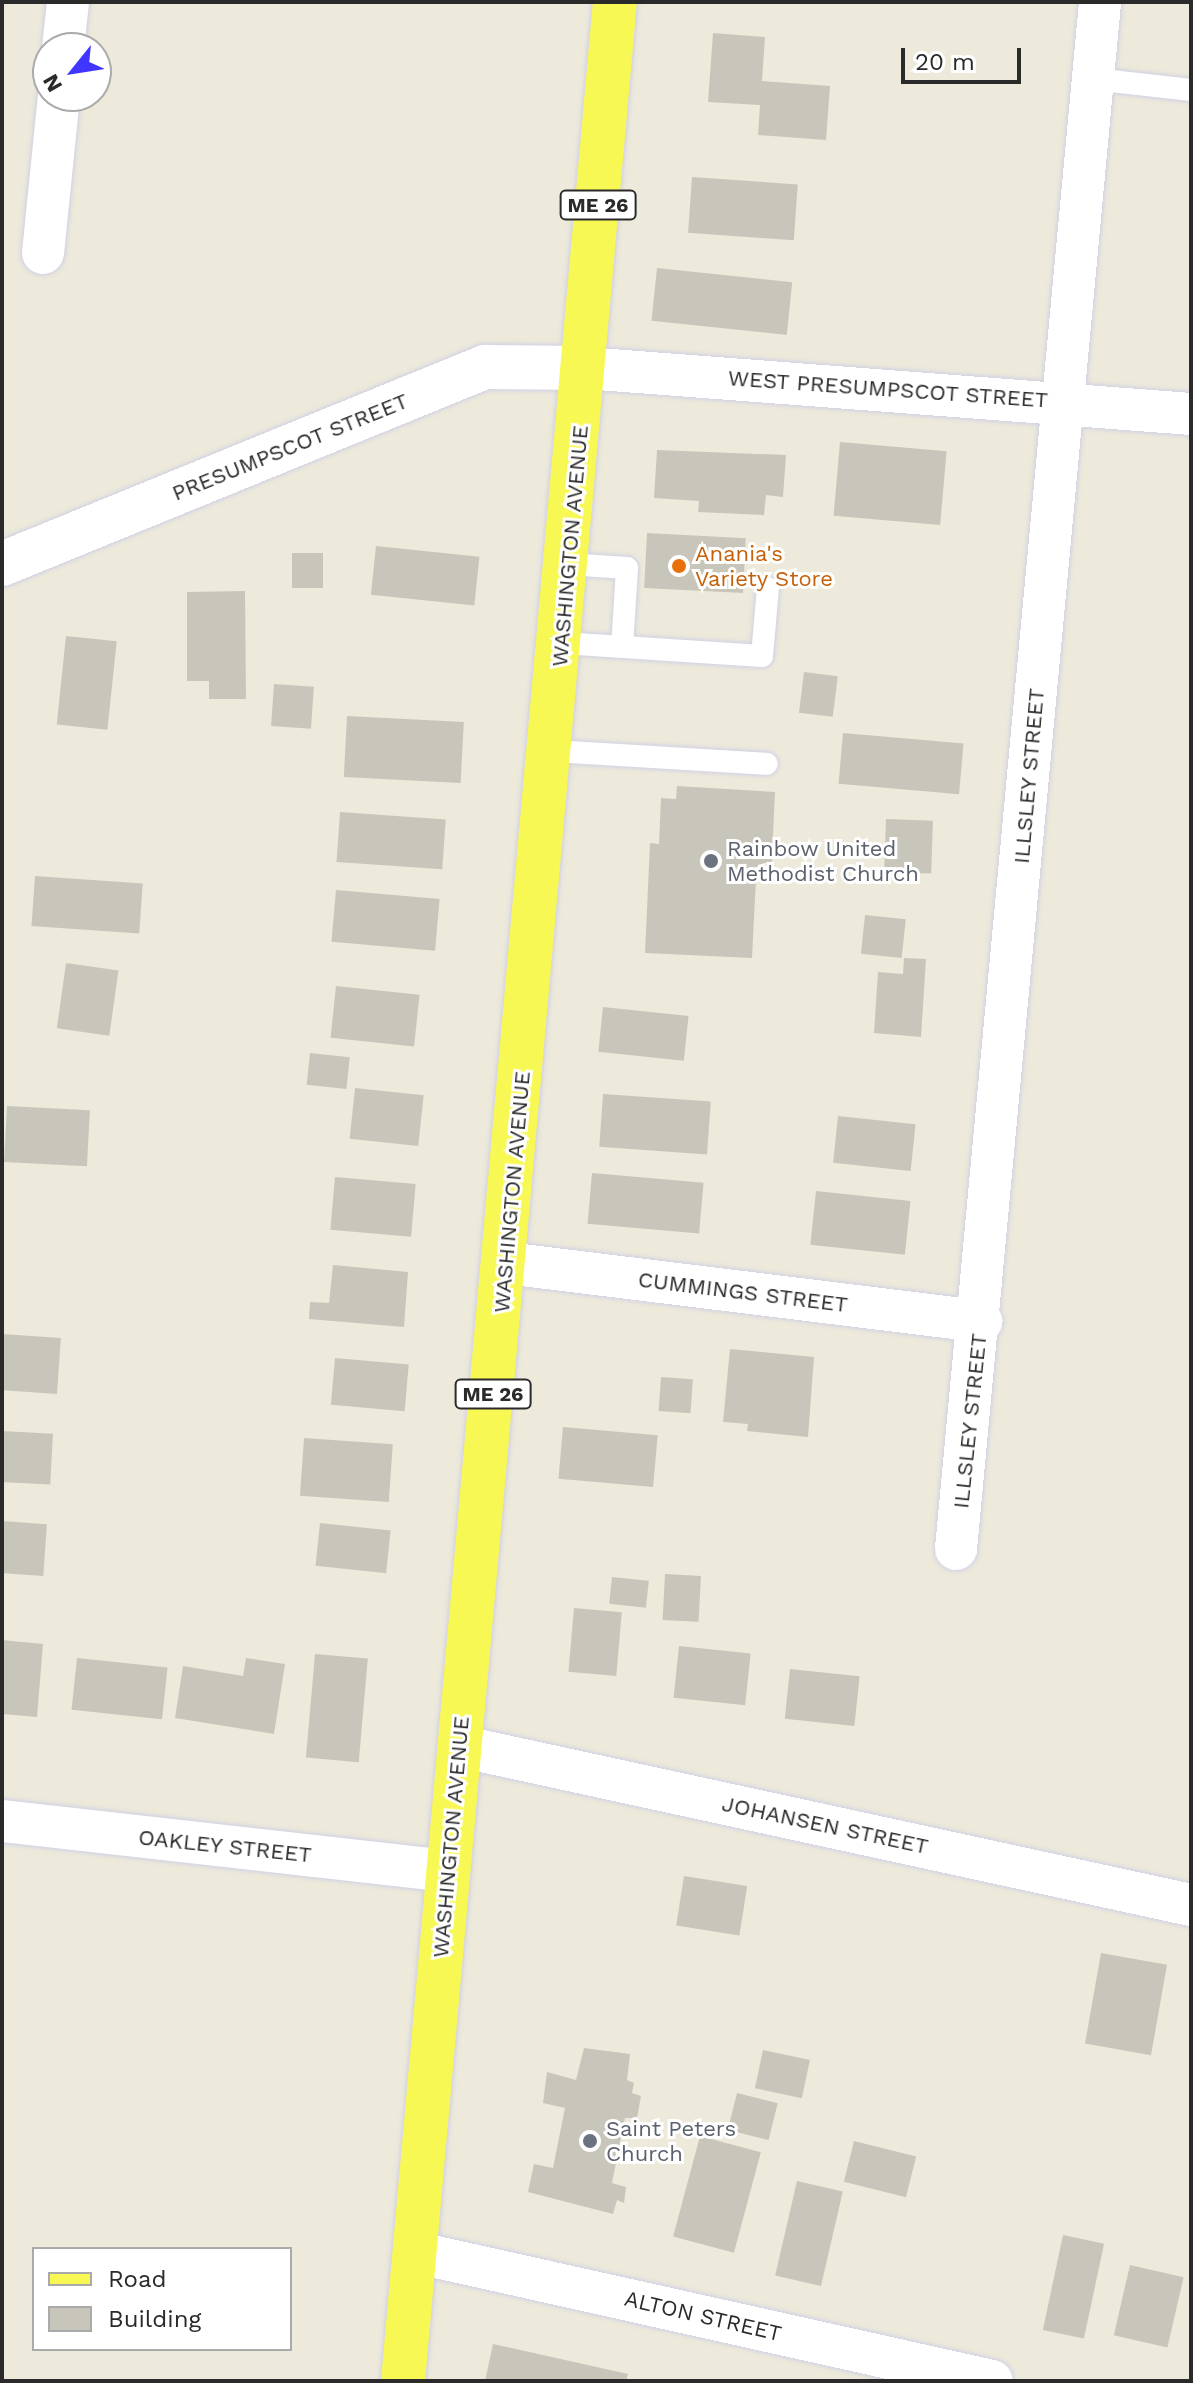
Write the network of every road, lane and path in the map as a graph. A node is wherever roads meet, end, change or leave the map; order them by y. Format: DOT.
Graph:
graph roads {
  1 [pos="68,2"];
  2 [pos="615,2"];
  3 [pos="1100,2"];
  4 [pos="65,32"];
  5 [pos="1093,79"];
  6 [pos="1191,90"];
  7 [pos="57,112"];
  8 [pos="43,253"];
  9 [pos="585,368"];
  10 [pos="1062,401"];
  11 [pos="1191,414"];
  12 [pos="2,564"];
  13 [pos="567,564"];
  14 [pos="768,588"];
  15 [pos="562,643"];
  16 [pos="622,647"];
  17 [pos="551,751"];
  18 [pos="767,764"];
  19 [pos="506,1263"];
  20 [pos="981,1321"];
  21 [pos="956,1549"];
  22 [pos="459,1746"];
  23 [pos="2,1821"];
  24 [pos="448,1871"];
  25 [pos="1191,1905"];
  26 [pos="414,2252"];
  27 [pos="403,2381"];
  28 [pos="992,2381"];
  1 -- 4 [label="street"];
  2 -- 9 [label="main road, WASHINGTON AVENUE / ME 26"];
  3 -- 5 [label="street, ILLSLEY STREET"];
  5 -- 6 [label="lane"];
  5 -- 10 [label="street, ILLSLEY STREET"];
  7 -- 8 [label="street"];
  9 -- 10 [label="street, WEST PRESUMPSCOT STREET"];
  9 -- 12 [label="street, PRESUMPSCOT STREET"];
  9 -- 13 [label="main road, WASHINGTON AVENUE / ME 26"];
  10 -- 11 [label="street, WEST PRESUMPSCOT STREET"];
  10 -- 20 [label="street, ILLSLEY STREET"];
  13 -- 15 [label="main road, WASHINGTON AVENUE / ME 26"];
  13 -- 16 [label="lane"];
  14 -- 16 [label="lane"];
  15 -- 16 [label="lane"];
  15 -- 17 [label="main road, WASHINGTON AVENUE / ME 26"];
  17 -- 18 [label="lane"];
  17 -- 19 [label="main road, WASHINGTON AVENUE / ME 26"];
  19 -- 20 [label="street, CUMMINGS STREET"];
  19 -- 22 [label="main road, WASHINGTON AVENUE / ME 26"];
  20 -- 21 [label="street, ILLSLEY STREET"];
  22 -- 24 [label="main road, WASHINGTON AVENUE / ME 26"];
  22 -- 25 [label="street, JOHANSEN STREET"];
  23 -- 24 [label="street, OAKLEY STREET"];
  24 -- 26 [label="main road, WASHINGTON AVENUE / ME 26"];
  26 -- 27 [label="main road, WASHINGTON AVENUE / ME 26"];
  26 -- 28 [label="street, ALTON STREET"];
}
